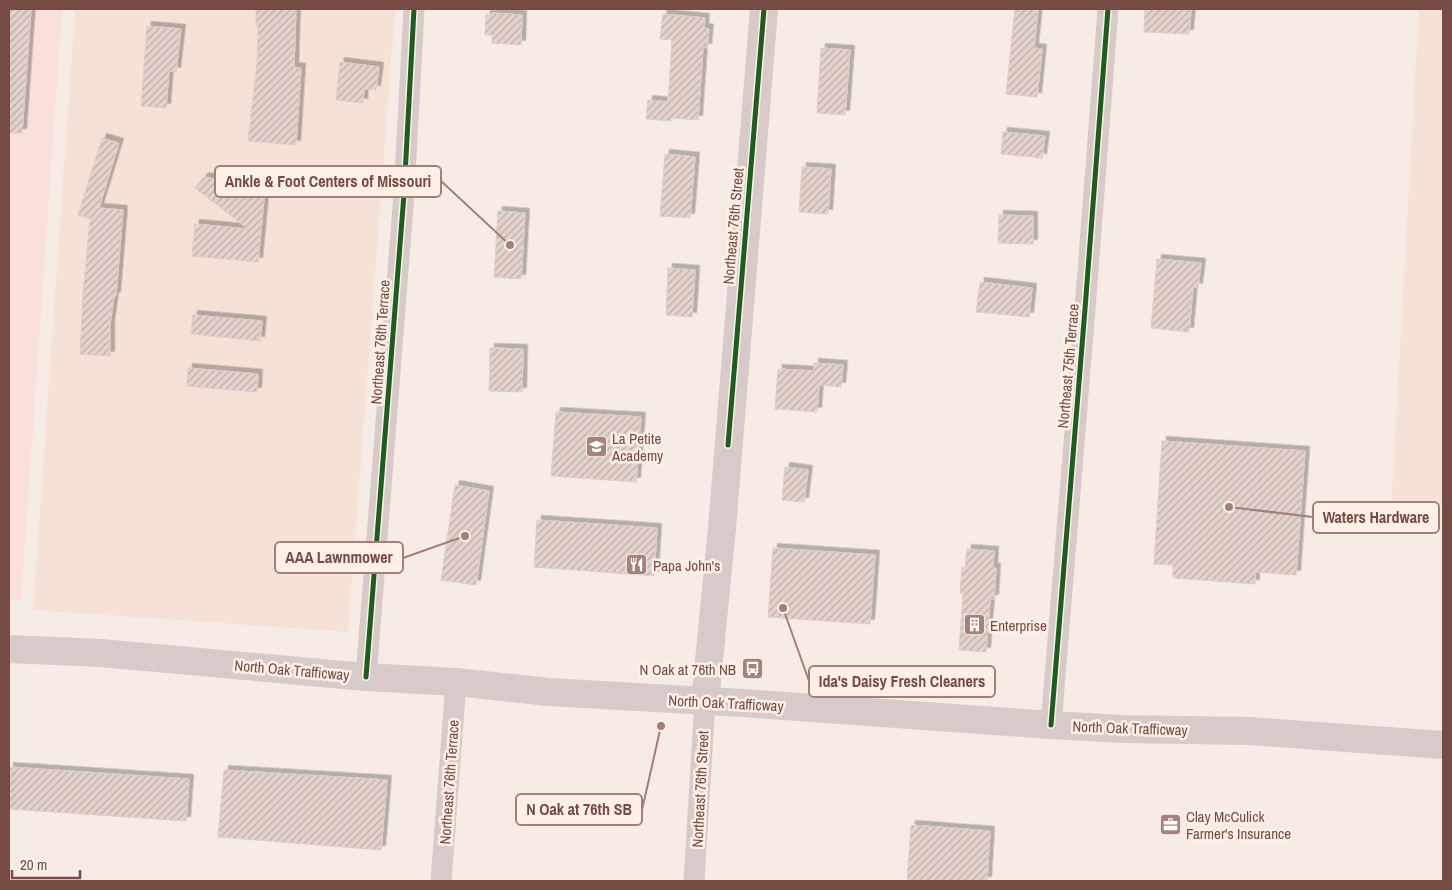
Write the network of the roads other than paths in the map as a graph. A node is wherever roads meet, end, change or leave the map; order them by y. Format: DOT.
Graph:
graph roads {
  1 [pos="414,9"];
  2 [pos="764,9"];
  3 [pos="1108,9"];
  4 [pos="9,649"];
  5 [pos="366,677"];
  6 [pos="456,682"];
  7 [pos="705,702"];
  8 [pos="1051,725"];
  9 [pos="1443,745"];
  10 [pos="441,881"];
  11 [pos="694,881"];
  1 -- 5 [label="street, Northeast 76th Terrace"];
  2 -- 7 [label="main road, Northeast 76th Street"];
  3 -- 8 [label="street, Northeast 75th Terrace"];
  4 -- 5 [label="main road, North Oak Trafficway"];
  5 -- 6 [label="main road, North Oak Trafficway"];
  6 -- 7 [label="main road, North Oak Trafficway"];
  6 -- 10 [label="street, Northeast 76th Terrace"];
  7 -- 8 [label="main road, North Oak Trafficway"];
  7 -- 11 [label="street, Northeast 76th Street"];
  8 -- 9 [label="main road, North Oak Trafficway"];
}
